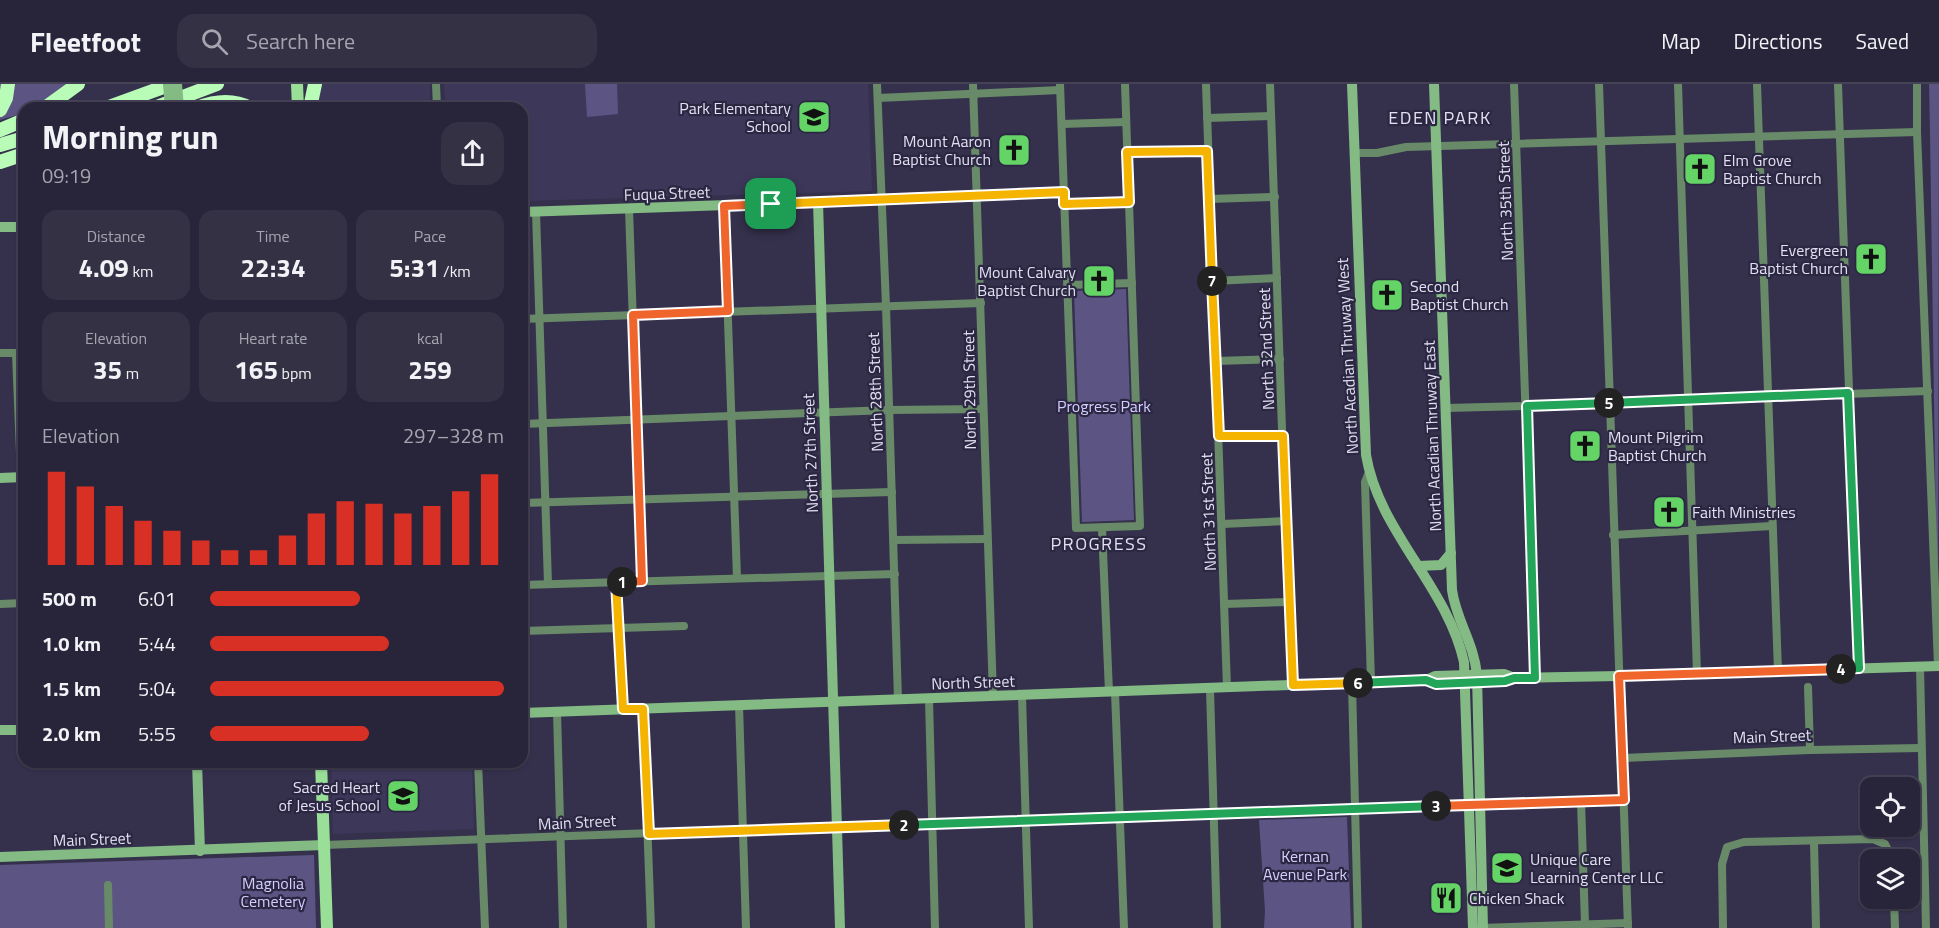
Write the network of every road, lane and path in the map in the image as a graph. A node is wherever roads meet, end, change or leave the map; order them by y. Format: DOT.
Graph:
graph roads {
  1 [pos="8,84"];
  2 [pos="78,84"];
  3 [pos="150,84"];
  4 [pos="170,84"];
  5 [pos="177,84"];
  6 [pos="217,84"];
  7 [pos="297,84"];
  8 [pos="305,84"];
  9 [pos="315,84"];
  10 [pos="436,84"];
  11 [pos="877,84"];
  12 [pos="973,84"];
  13 [pos="1125,84"];
  14 [pos="1206,84"];
  15 [pos="1270,84"];
  16 [pos="1352,84"];
  17 [pos="1434,84"];
  18 [pos="1514,84"];
  19 [pos="1599,84"];
  20 [pos="1677,84"];
  21 [pos="1757,84"];
  22 [pos="1838,84"];
  23 [pos="1917,84"];
  24 [pos="1060,87"];
  25 [pos="973,94"];
  26 [pos="878,98"];
  27 [pos="53,102"];
  28 [pos="112,102"];
  29 [pos="122,102"];
  30 [pos="170,102"];
  31 [pos="170,102"];
  32 [pos="178,102"];
  33 [pos="298,102"];
  34 [pos="307,102"];
  35 [pos="310,102"];
  36 [pos="437,102"];
  37 [pos="0,110"];
  38 [pos="1271,116"];
  39 [pos="1207,118"];
  40 [pos="18,122"];
  41 [pos="1126,122"];
  42 [pos="1062,124"];
  43 [pos="0,130"];
  44 [pos="1917,132"];
  45 [pos="1839,133"];
  46 [pos="1759,136"];
  47 [pos="1680,139"];
  48 [pos="18,140"];
  49 [pos="1601,141"];
  50 [pos="1516,144"];
  51 [pos="0,145"];
  52 [pos="1436,147"];
  53 [pos="1207,151"];
  54 [pos="1127,152"];
  55 [pos="1355,153"];
  56 [pos="18,156"];
  57 [pos="0,162"];
  58 [pos="1064,192"];
  59 [pos="977,196"];
  60 [pos="1275,197"];
  61 [pos="1209,199"];
  62 [pos="882,200"];
  63 [pos="818,202"];
  64 [pos="1129,202"];
  65 [pos="1064,204"];
  66 [pos="724,206"];
  67 [pos="629,209"];
  68 [pos="528,212"];
  69 [pos="536,212"];
  70 [pos="18,226"];
  71 [pos="0,228"];
  72 [pos="1277,278"];
  73 [pos="1212,281"];
  74 [pos="1132,283"];
  75 [pos="1068,285"];
  76 [pos="981,303"];
  77 [pos="886,306"];
  78 [pos="821,308"];
  79 [pos="728,311"];
  80 [pos="633,315"];
  81 [pos="539,318"];
  82 [pos="528,319"];
  83 [pos="0,353"];
  84 [pos="18,353"];
  85 [pos="1280,359"];
  86 [pos="1216,361"];
  87 [pos="1928,391"];
  88 [pos="1848,393"];
  89 [pos="1768,397"];
  90 [pos="1689,400"];
  91 [pos="1610,403"];
  92 [pos="1527,406"];
  93 [pos="1446,408"];
  94 [pos="983,409"];
  95 [pos="889,410"];
  96 [pos="824,413"];
  97 [pos="731,416"];
  98 [pos="637,419"];
  99 [pos="528,424"];
  100 [pos="543,424"];
  101 [pos="1219,436"];
  102 [pos="1283,436"];
  103 [pos="1369,471"];
  104 [pos="18,477"];
  105 [pos="0,478"];
  106 [pos="892,492"];
  107 [pos="827,493"];
  108 [pos="734,496"];
  109 [pos="639,499"];
  110 [pos="545,502"];
  111 [pos="528,503"];
  112 [pos="1286,521"];
  113 [pos="1222,524"];
  114 [pos="1772,526"];
  115 [pos="1102,528"];
  116 [pos="1692,531"];
  117 [pos="1613,536"];
  118 [pos="987,539"];
  119 [pos="894,540"];
  120 [pos="1451,553"];
  121 [pos="1418,566"];
  122 [pos="895,574"];
  123 [pos="829,575"];
  124 [pos="737,578"];
  125 [pos="642,581"];
  126 [pos="616,582"];
  127 [pos="548,584"];
  128 [pos="528,585"];
  129 [pos="1288,602"];
  130 [pos="18,603"];
  131 [pos="0,604"];
  132 [pos="1224,604"];
  133 [pos="684,626"];
  134 [pos="618,628"];
  135 [pos="528,631"];
  136 [pos="1462,654"];
  137 [pos="1939,666"];
  138 [pos="1920,667"];
  139 [pos="1859,668"];
  140 [pos="1778,671"];
  141 [pos="1697,674"];
  142 [pos="1446,676"];
  143 [pos="1619,676"];
  144 [pos="1535,678"];
  145 [pos="1465,679"];
  146 [pos="1477,679"];
  147 [pos="1426,680"];
  148 [pos="1371,682"];
  149 [pos="1352,683"];
  150 [pos="1293,685"];
  151 [pos="1808,687"];
  152 [pos="1227,688"];
  153 [pos="1210,689"];
  154 [pos="1112,692"];
  155 [pos="993,696"];
  156 [pos="1022,696"];
  157 [pos="929,699"];
  158 [pos="898,700"];
  159 [pos="833,702"];
  160 [pos="739,705"];
  161 [pos="623,709"];
  162 [pos="643,709"];
  163 [pos="557,712"];
  164 [pos="528,713"];
  165 [pos="0,730"];
  166 [pos="18,730"];
  167 [pos="1921,748"];
  168 [pos="1810,750"];
  169 [pos="1623,758"];
  170 [pos="196,768"];
  171 [pos="321,768"];
  172 [pos="478,768"];
  173 [pos="1624,800"];
  174 [pos="1581,801"];
  175 [pos="1474,805"];
  176 [pos="1355,808"];
  177 [pos="1213,813"];
  178 [pos="1120,816"];
  179 [pos="1025,820"];
  180 [pos="932,823"];
  181 [pos="836,827"];
  182 [pos="742,830"];
  183 [pos="649,834"];
  184 [pos="560,838"];
  185 [pos="482,841"];
  186 [pos="1814,842"];
  187 [pos="324,845"];
  188 [pos="1888,849"];
  189 [pos="200,851"];
  190 [pos="0,857"];
  191 [pos="108,885"];
  192 [pos="1894,909"];
  193 [pos="1585,924"];
  194 [pos="1628,926"];
  195 [pos="109,928"];
  196 [pos="327,928"];
  197 [pos="485,928"];
  198 [pos="563,928"];
  199 [pos="651,928"];
  200 [pos="746,928"];
  201 [pos="840,928"];
  202 [pos="935,928"];
  203 [pos="1029,928"];
  204 [pos="1124,928"];
  205 [pos="1217,928"];
  206 [pos="1358,928"];
  207 [pos="1475,928"];
  208 [pos="1484,928"];
  209 [pos="1723,928"];
  210 [pos="1816,928"];
  211 [pos="1895,928"];
  212 [pos="1926,928"];
  1 -- 37 [label="highway"];
  2 -- 27 [label="highway"];
  3 -- 28 [label="highway"];
  4 -- 29 [label="highway"];
  4 -- 30 [label="street, bridge"];
  5 -- 32 [label="street, bridge"];
  6 -- 31 [label="highway"];
  7 -- 33 [label="main road"];
  8 -- 34 [label="main road"];
  9 -- 35 [label="highway"];
  10 -- 36 [label="street"];
  11 -- 26 [label="street, North 28th Street"];
  12 -- 25 [label="street, North 29th Street"];
  13 -- 41 [label="street"];
  14 -- 39 [label="street, North 31st Street"];
  15 -- 38 [label="street, North 32nd Street"];
  16 -- 55 [label="street, North Acadian Thruway West"];
  17 -- 52 [label="street, North Acadian Thruway East"];
  18 -- 50 [label="street, North 35th Street"];
  19 -- 49 [label="street"];
  20 -- 47 [label="street"];
  21 -- 46 [label="street"];
  22 -- 45 [label="street"];
  23 -- 44 [label="street"];
  24 -- 25 [label="street"];
  24 -- 42 [label="street"];
  25 -- 26 [label="street"];
  25 -- 59 [label="street, North 29th Street"];
  26 -- 62 [label="street, North 28th Street"];
  38 -- 39 [label="street"];
  38 -- 60 [label="street, North 32nd Street"];
  39 -- 53 [label="street, North 31st Street"];
  40 -- 43 [label="highway"];
  41 -- 42 [label="street"];
  41 -- 54 [label="street"];
  42 -- 58 [label="street"];
  44 -- 45 [label="street"];
  44 -- 87 [label="street"];
  45 -- 46 [label="street"];
  45 -- 88 [label="street"];
  46 -- 47 [label="street"];
  46 -- 89 [label="street"];
  47 -- 49 [label="street"];
  47 -- 90 [label="street"];
  48 -- 51 [label="highway"];
  49 -- 50 [label="street"];
  49 -- 91 [label="street"];
  50 -- 52 [label="street"];
  50 -- 92 [label="street, North 35th Street"];
  52 -- 55 [label="street"];
  52 -- 93 [label="street, North Acadian Thruway East"];
  53 -- 54 [label="street"];
  53 -- 61 [label="street, North 31st Street"];
  54 -- 64 [label="street"];
  55 -- 103 [label="street, North Acadian Thruway West"];
  56 -- 57 [label="highway"];
  58 -- 59 [label="street, Fuqua Street"];
  58 -- 65 [label="street"];
  59 -- 62 [label="street, Fuqua Street"];
  59 -- 76 [label="street, North 29th Street"];
  60 -- 61 [label="street"];
  60 -- 72 [label="street, North 32nd Street"];
  61 -- 73 [label="street, North 31st Street"];
  62 -- 63 [label="street, Fuqua Street"];
  62 -- 77 [label="street, North 28th Street"];
  63 -- 66 [label="street, Fuqua Street"];
  63 -- 78 [label="street, North 27th Street"];
  64 -- 65 [label="street"];
  64 -- 74 [label="street"];
  65 -- 75 [label="street"];
  66 -- 67 [label="street, Fuqua Street"];
  66 -- 79 [label="street"];
  67 -- 69 [label="street, Fuqua Street"];
  67 -- 80 [label="street"];
  68 -- 69 [label="street, Fuqua Street"];
  69 -- 81 [label="street"];
  70 -- 71 [label="street"];
  72 -- 73 [label="street"];
  72 -- 85 [label="street, North 32nd Street"];
  73 -- 86 [label="street, North 31st Street"];
  74 -- 75 [label="street"];
  74 -- 115 [label="street"];
  75 -- 115 [label="street"];
  76 -- 77 [label="street"];
  76 -- 94 [label="street, North 29th Street"];
  77 -- 78 [label="street"];
  77 -- 95 [label="street, North 28th Street"];
  78 -- 79 [label="street"];
  78 -- 96 [label="street, North 27th Street"];
  79 -- 80 [label="street"];
  79 -- 97 [label="street"];
  80 -- 81 [label="street"];
  80 -- 98 [label="street"];
  81 -- 82 [label="street"];
  81 -- 100 [label="street"];
  83 -- 84 [label="street"];
  85 -- 86 [label="street"];
  85 -- 102 [label="street, North 32nd Street"];
  86 -- 101 [label="street, North 31st Street"];
  87 -- 88 [label="street"];
  87 -- 137 [label="street"];
  88 -- 89 [label="street"];
  88 -- 139 [label="street"];
  89 -- 90 [label="street"];
  89 -- 114 [label="street"];
  90 -- 91 [label="street"];
  90 -- 116 [label="street"];
  91 -- 92 [label="street"];
  91 -- 117 [label="street"];
  92 -- 93 [label="street"];
  92 -- 144 [label="street, North 35th Street"];
  93 -- 120 [label="street, North Acadian Thruway East"];
  94 -- 95 [label="street"];
  94 -- 118 [label="street, North 29th Street"];
  95 -- 96 [label="street"];
  95 -- 106 [label="street, North 28th Street"];
  96 -- 97 [label="street"];
  96 -- 107 [label="street, North 27th Street"];
  97 -- 98 [label="street"];
  97 -- 108 [label="street"];
  98 -- 100 [label="street"];
  98 -- 109 [label="street"];
  99 -- 100 [label="street"];
  100 -- 110 [label="street"];
  101 -- 102 [label="street"];
  101 -- 113 [label="street, North 31st Street"];
  102 -- 112 [label="street, North 32nd Street"];
  103 -- 121 [label="street, North Acadian Thruway West"];
  103 -- 148 [label="street"];
  104 -- 105 [label="street"];
  106 -- 107 [label="street"];
  106 -- 119 [label="street, North 28th Street"];
  107 -- 108 [label="street"];
  107 -- 123 [label="street, North 27th Street"];
  108 -- 109 [label="street"];
  108 -- 124 [label="street"];
  109 -- 110 [label="street"];
  109 -- 125 [label="street"];
  110 -- 111 [label="street"];
  110 -- 127 [label="street"];
  112 -- 113 [label="street"];
  112 -- 129 [label="street, North 32nd Street"];
  113 -- 132 [label="street, North 31st Street"];
  114 -- 116 [label="street"];
  114 -- 140 [label="street"];
  115 -- 154 [label="street"];
  116 -- 117 [label="street"];
  116 -- 141 [label="street"];
  117 -- 143 [label="street"];
  118 -- 119 [label="street"];
  118 -- 155 [label="street, North 29th Street"];
  119 -- 122 [label="street, North 28th Street"];
  120 -- 121 [label="street"];
  120 -- 146 [label="street, North Acadian Thruway East"];
  121 -- 136 [label="street, North Acadian Thruway West"];
  122 -- 123 [label="street"];
  122 -- 158 [label="street, North 28th Street"];
  123 -- 124 [label="street"];
  123 -- 159 [label="street, North 27th Street"];
  124 -- 125 [label="street"];
  125 -- 126 [label="street"];
  126 -- 127 [label="street"];
  126 -- 134 [label="street"];
  127 -- 128 [label="street"];
  129 -- 132 [label="street"];
  129 -- 150 [label="street, North 32nd Street"];
  130 -- 131 [label="street"];
  132 -- 152 [label="street, North 31st Street"];
  133 -- 134 [label="street"];
  134 -- 135 [label="street"];
  134 -- 161 [label="street"];
  136 -- 142 [label="street"];
  136 -- 145 [label="street, North Acadian Thruway West"];
  137 -- 138 [label="street, North Street"];
  138 -- 139 [label="street, North Street"];
  138 -- 167 [label="street"];
  139 -- 140 [label="street, North Street"];
  140 -- 141 [label="street, North Street"];
  141 -- 143 [label="street, North Street"];
  142 -- 145 [label="street, North Street"];
  142 -- 147 [label="street, North Street"];
  143 -- 144 [label="street, North Street"];
  143 -- 169 [label="street"];
  144 -- 146 [label="street, North Street"];
  145 -- 146 [label="street, North Street"];
  145 -- 147 [label="street, North Street"];
  145 -- 175 [label="street, North Acadian Thruway West"];
  146 -- 175 [label="street, North Acadian Thruway East"];
  147 -- 148 [label="street, North Street"];
  148 -- 149 [label="street, North Street"];
  149 -- 150 [label="street, North Street"];
  149 -- 176 [label="street"];
  150 -- 152 [label="street, North Street"];
  151 -- 168 [label="street"];
  152 -- 153 [label="street, North Street"];
  153 -- 154 [label="street, North Street"];
  153 -- 177 [label="street"];
  154 -- 156 [label="street, North Street"];
  154 -- 178 [label="street"];
  155 -- 156 [label="street, North Street"];
  155 -- 157 [label="street, North Street"];
  156 -- 179 [label="street"];
  157 -- 158 [label="street, North Street"];
  157 -- 180 [label="street"];
  158 -- 159 [label="street, North Street"];
  159 -- 160 [label="street, North Street"];
  159 -- 181 [label="street, North 27th Street"];
  160 -- 162 [label="street, North Street"];
  160 -- 182 [label="street"];
  161 -- 162 [label="street, North Street"];
  161 -- 163 [label="street, North Street"];
  162 -- 183 [label="street"];
  163 -- 164 [label="street, North Street"];
  163 -- 184 [label="street"];
  165 -- 166 [label="street"];
  167 -- 168 [label="street, Main Street"];
  167 -- 212 [label="street"];
  168 -- 169 [label="street, Main Street"];
  169 -- 173 [label="street"];
  170 -- 189 [label="street"];
  171 -- 187 [label="main road"];
  172 -- 185 [label="street"];
  173 -- 174 [label="street, Main Street"];
  173 -- 194 [label="street"];
  174 -- 175 [label="street, Main Street"];
  174 -- 193 [label="street"];
  175 -- 176 [label="street, Main Street"];
  175 -- 207 [label="street"];
  175 -- 208 [label="street"];
  176 -- 177 [label="street, Main Street"];
  176 -- 206 [label="street"];
  177 -- 178 [label="street, Main Street"];
  177 -- 205 [label="street"];
  178 -- 179 [label="street, Main Street"];
  178 -- 204 [label="street"];
  179 -- 180 [label="street, Main Street"];
  179 -- 203 [label="street"];
  180 -- 181 [label="street, Main Street"];
  180 -- 202 [label="street"];
  181 -- 182 [label="street, Main Street"];
  181 -- 201 [label="street, North 27th Street"];
  182 -- 183 [label="street, Main Street"];
  182 -- 200 [label="street"];
  183 -- 184 [label="street, Main Street"];
  183 -- 199 [label="street"];
  184 -- 185 [label="street, Main Street"];
  184 -- 198 [label="street"];
  185 -- 187 [label="street, Main Street"];
  185 -- 197 [label="street"];
  186 -- 188 [label="street"];
  186 -- 209 [label="street"];
  186 -- 210 [label="street"];
  187 -- 189 [label="street, Main Street"];
  187 -- 196 [label="main road"];
  189 -- 190 [label="street, Main Street"];
  191 -- 195 [label="street"];
  192 -- 211 [label="street"];
  193 -- 194 [label="street"];
  193 -- 208 [label="street"];
  207 -- 208 [label="street"];
}
